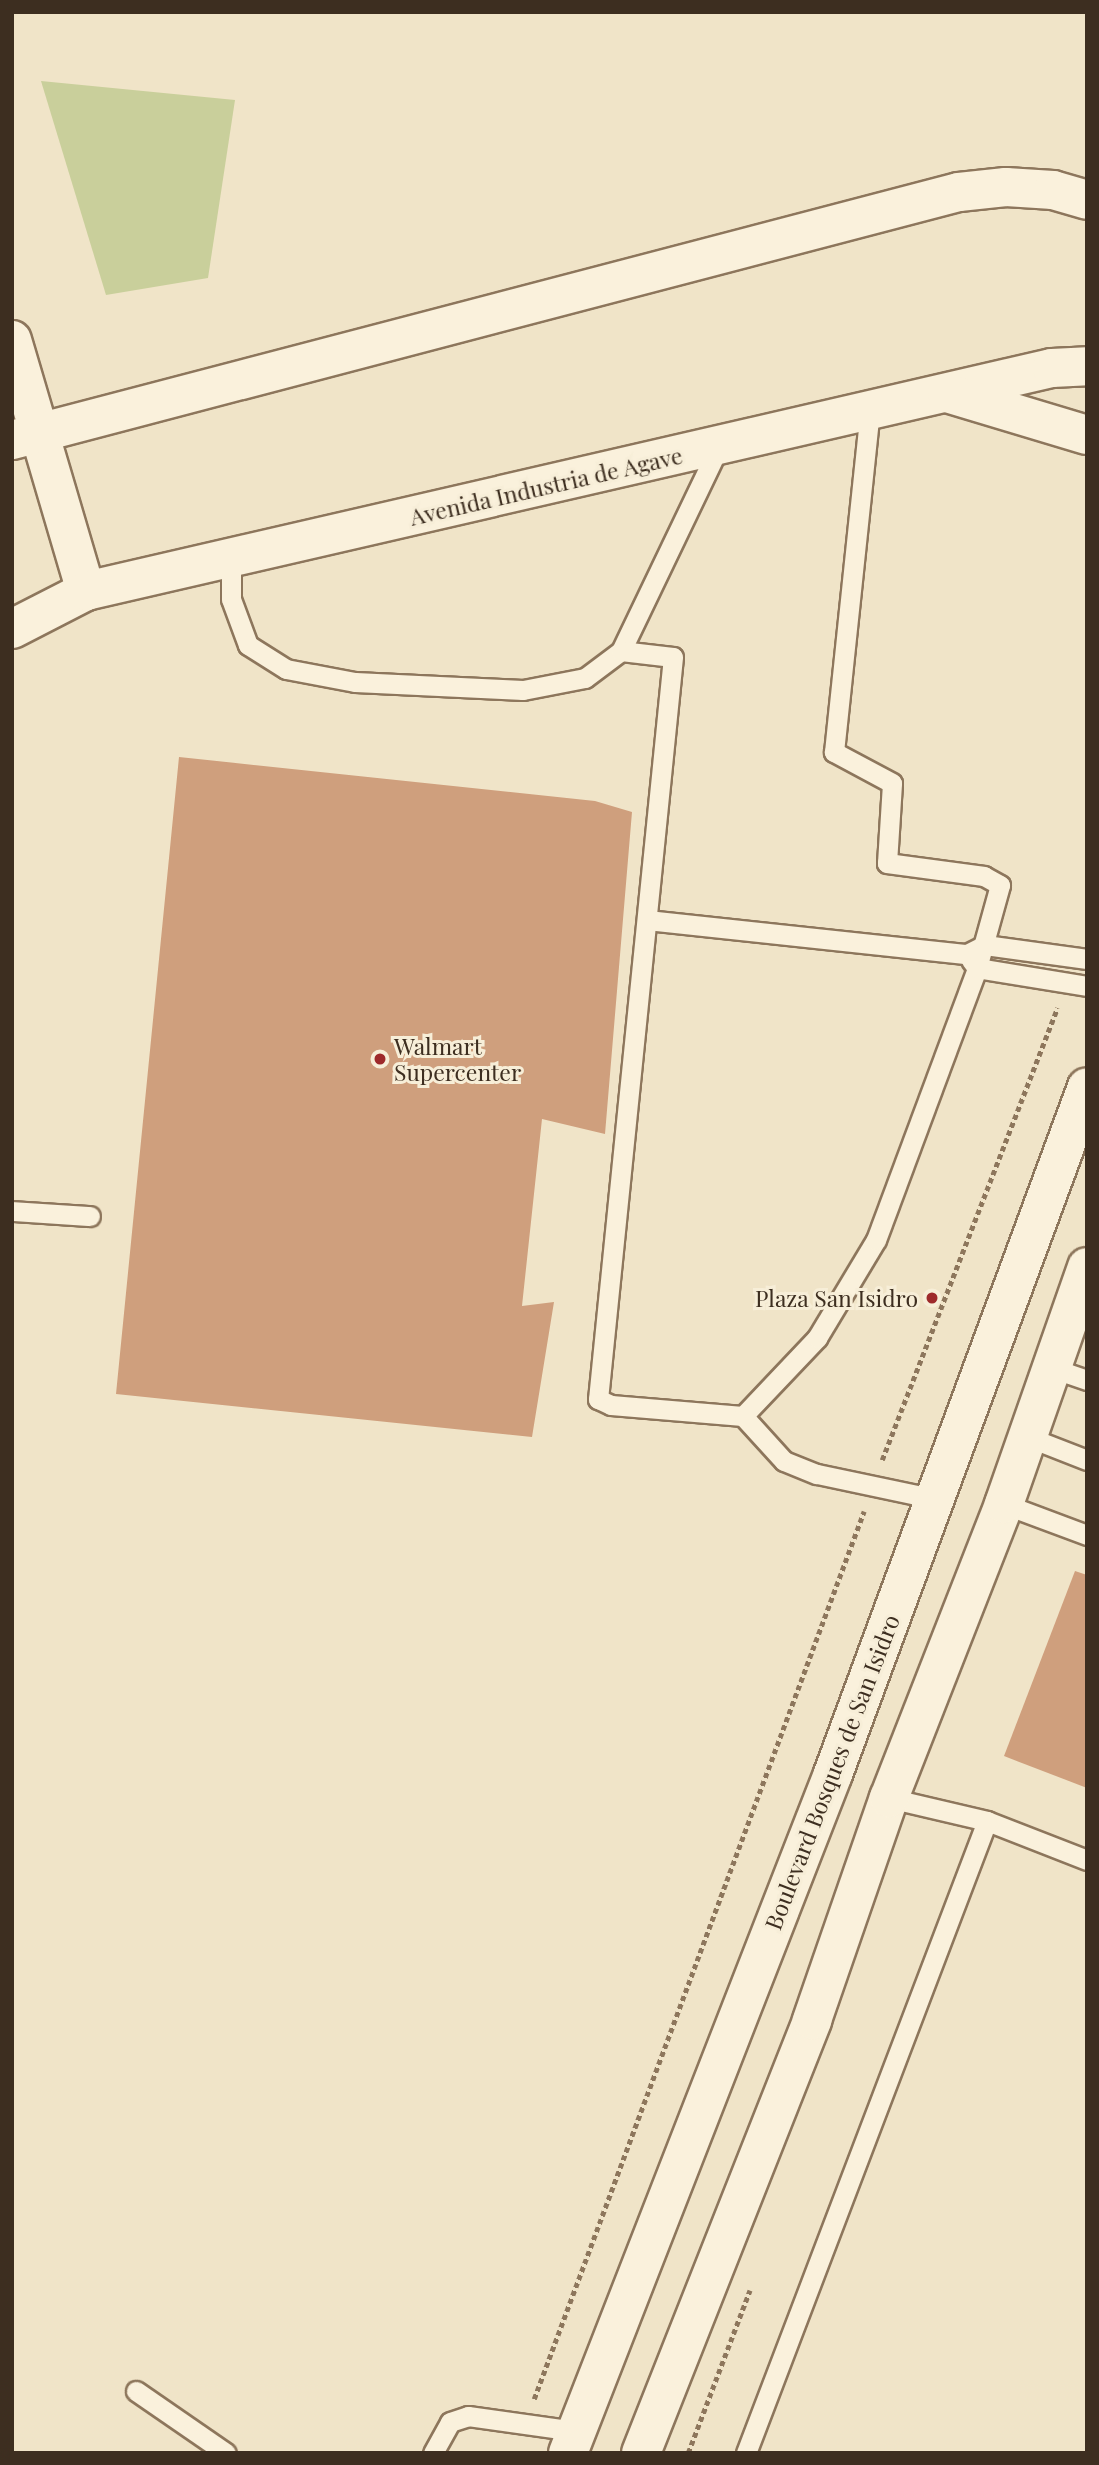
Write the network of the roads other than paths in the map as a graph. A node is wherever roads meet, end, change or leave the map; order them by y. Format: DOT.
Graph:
graph roads {
  1 [pos="1087,200"];
  2 [pos="12,340"];
  3 [pos="1087,366"];
  4 [pos="947,393"];
  5 [pos="870,411"];
  6 [pos="26,434"];
  7 [pos="1087,435"];
  8 [pos="719,446"];
  9 [pos="231,557"];
  10 [pos="86,591"];
  11 [pos="12,629"];
  12 [pos="621,651"];
  13 [pos="647,920"];
  14 [pos="985,945"];
  15 [pos="1087,959"];
  16 [pos="972,961"];
  17 [pos="1077,984"];
  18 [pos="1087,1087"];
  19 [pos="12,1211"];
  20 [pos="90,1216"];
  21 [pos="1087,1267"];
  22 [pos="1069,1374"];
  23 [pos="743,1416"];
  24 [pos="1028,1437"];
  25 [pos="1087,1460"];
  26 [pos="936,1499"];
  27 [pos="1004,1504"];
  28 [pos="1087,1535"];
  29 [pos="832,1774"];
  30 [pos="888,1798"];
  31 [pos="987,1821"];
  32 [pos="1087,1860"];
  33 [pos="136,2391"];
  34 [pos="571,2442"];
  35 [pos="226,2453"];
  36 [pos="433,2453"];
  37 [pos="641,2453"];
  38 [pos="746,2453"];
  1 -- 6 [label="main road"];
  2 -- 6 [label="main road"];
  3 -- 4 [label="main road, Avenida Industria de Agave"];
  4 -- 5 [label="main road, Avenida Industria de Agave"];
  4 -- 7 [label="main road"];
  5 -- 8 [label="main road, Avenida Industria de Agave"];
  5 -- 14 [label="lane"];
  6 -- 10 [label="main road"];
  8 -- 9 [label="main road, Avenida Industria de Agave"];
  8 -- 12 [label="lane"];
  9 -- 10 [label="main road, Avenida Industria de Agave"];
  9 -- 12 [label="lane"];
  10 -- 11 [label="main road, Avenida Industria de Agave"];
  12 -- 13 [label="lane"];
  13 -- 16 [label="lane"];
  13 -- 23 [label="lane"];
  14 -- 15 [label="lane"];
  14 -- 16 [label="lane"];
  16 -- 17 [label="lane"];
  16 -- 23 [label="lane"];
  18 -- 26 [label="main road, Boulevard Bosques de San Isidro"];
  19 -- 20 [label="lane"];
  21 -- 22 [label="main road"];
  22 -- 24 [label="main road"];
  23 -- 26 [label="lane"];
  24 -- 25 [label="lane"];
  24 -- 27 [label="main road"];
  26 -- 29 [label="main road, Boulevard Bosques de San Isidro"];
  27 -- 28 [label="lane"];
  27 -- 30 [label="main road"];
  29 -- 30 [label="main road"];
  29 -- 34 [label="main road, Boulevard Bosques de San Isidro"];
  30 -- 31 [label="lane"];
  30 -- 37 [label="main road"];
  31 -- 32 [label="lane"];
  31 -- 38 [label="lane"];
  33 -- 35 [label="lane"];
  34 -- 36 [label="lane"];
}
